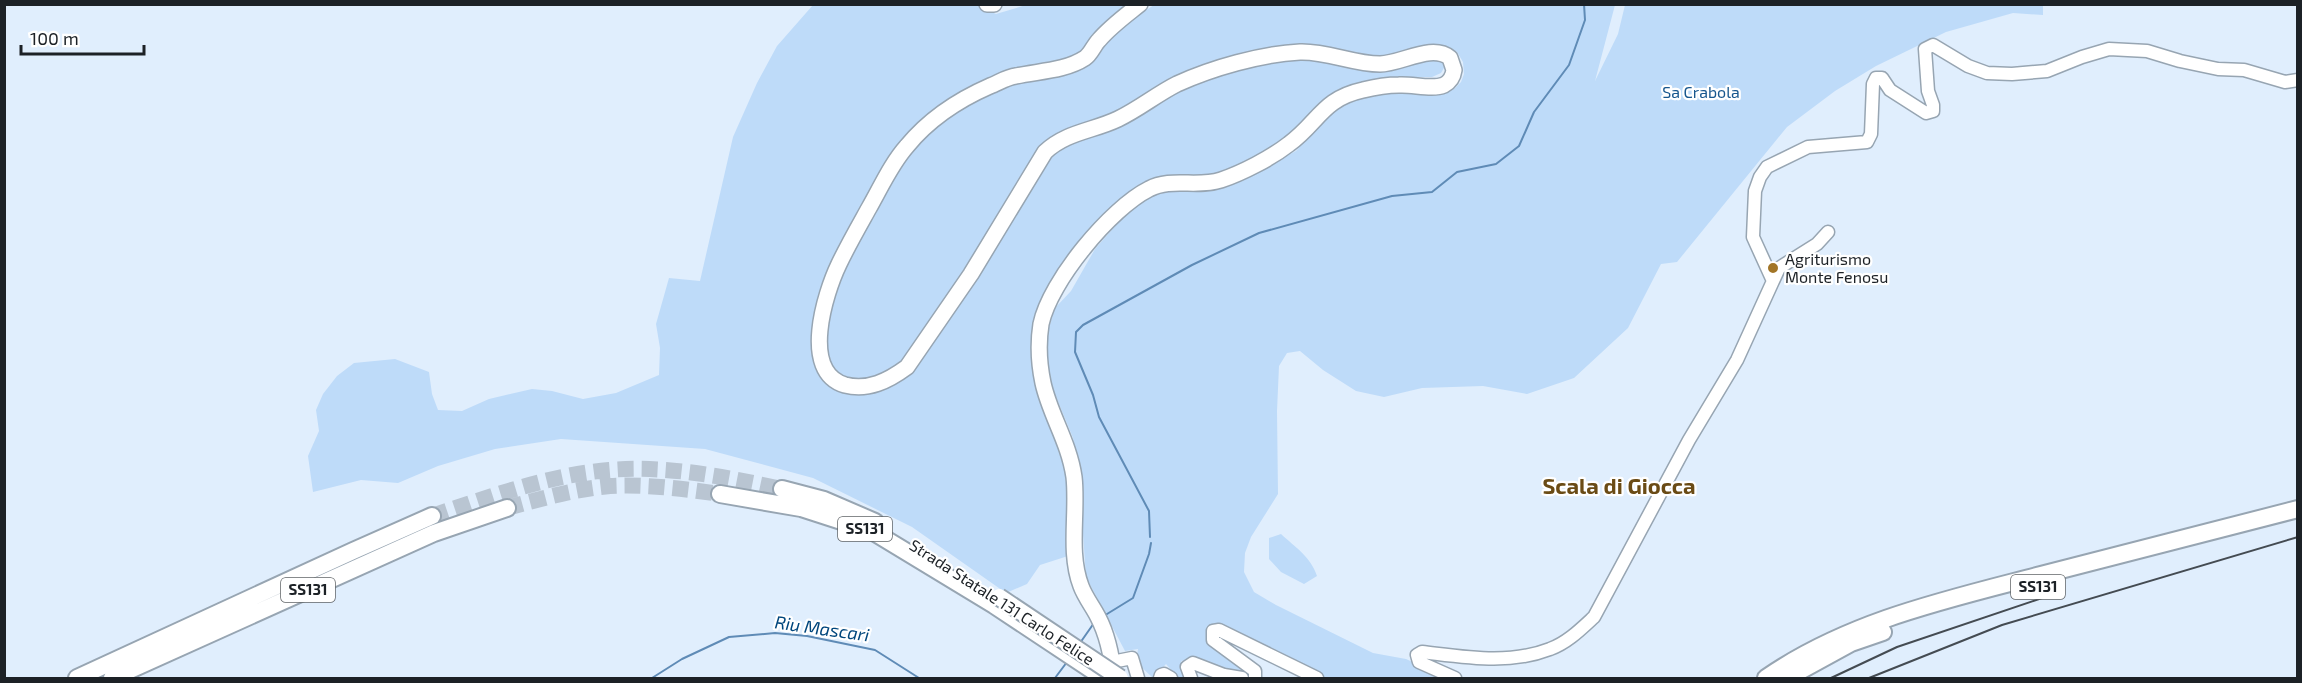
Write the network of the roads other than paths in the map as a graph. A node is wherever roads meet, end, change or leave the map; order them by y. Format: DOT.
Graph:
graph roads {
  1 [pos="987,4"];
  2 [pos="994,4"];
  3 [pos="1140,4"];
  4 [pos="2298,80"];
  5 [pos="1828,232"];
  6 [pos="1773,281"];
  7 [pos="782,489"];
  8 [pos="720,494"];
  9 [pos="507,507"];
  10 [pos="2298,509"];
  11 [pos="432,516"];
  12 [pos="2298,520"];
  13 [pos="996,601"];
  14 [pos="1112,662"];
  15 [pos="77,678"];
  16 [pos="112,678"];
  17 [pos="1104,678"];
  18 [pos="1114,678"];
  19 [pos="1120,678"];
  20 [pos="1138,678"];
  21 [pos="1160,678"];
  22 [pos="1172,678"];
  23 [pos="1191,678"];
  24 [pos="1242,678"];
  25 [pos="1255,678"];
  26 [pos="1317,678"];
  27 [pos="1455,678"];
  28 [pos="1766,678"];
  29 [pos="1787,678"];
  1 -- 2 [label="main road"];
  3 -- 14 [label="main road"];
  4 -- 6 [label="street"];
  5 -- 6 [label="street"];
  6 -- 27 [label="street"];
  7 -- 13 [label="highway, Strada Statale 131 Carlo Felice / SS131"];
  8 -- 13 [label="highway, Strada Statale 131 Carlo Felice / SS131"];
  9 -- 16 [label="highway, SS131"];
  10 -- 28 [label="highway, SS131"];
  11 -- 15 [label="highway, SS131"];
  12 -- 29 [label="highway, SS131"];
  13 -- 17 [label="highway, Strada Statale 131 Carlo Felice / SS131"];
  13 -- 19 [label="highway, Strada Statale 131 Carlo Felice / SS131, bridge"];
  14 -- 18 [label="main road"];
  14 -- 20 [label="street"];
  21 -- 22 [label="street"];
  23 -- 24 [label="street"];
  25 -- 26 [label="street"];
}
